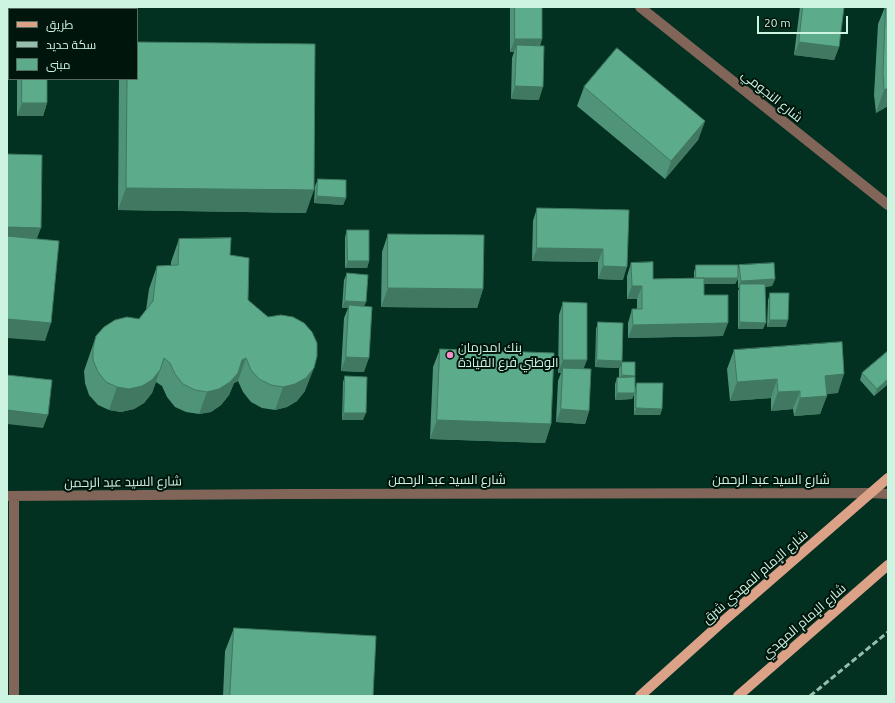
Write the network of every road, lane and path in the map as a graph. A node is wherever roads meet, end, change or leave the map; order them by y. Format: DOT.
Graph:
graph roads {
  1 [pos="640,7"];
  2 [pos="888,205"];
  3 [pos="888,478"];
  4 [pos="871,492"];
  5 [pos="888,494"];
  6 [pos="11,496"];
  7 [pos="888,565"];
  8 [pos="14,696"];
  9 [pos="640,696"];
  10 [pos="738,696"];
  1 -- 2 [label="street, شارع النجومي"];
  3 -- 4 [label="main road, شارع الإمام المهدي شرق"];
  4 -- 5 [label="street, شارع السيد عبد الرحمن"];
  4 -- 6 [label="street, شارع السيد عبد الرحمن"];
  4 -- 9 [label="main road, شارع الإمام المهدي شرق"];
  6 -- 8 [label="street"];
  7 -- 10 [label="main road, شارع الإمام المهدي"];
}
